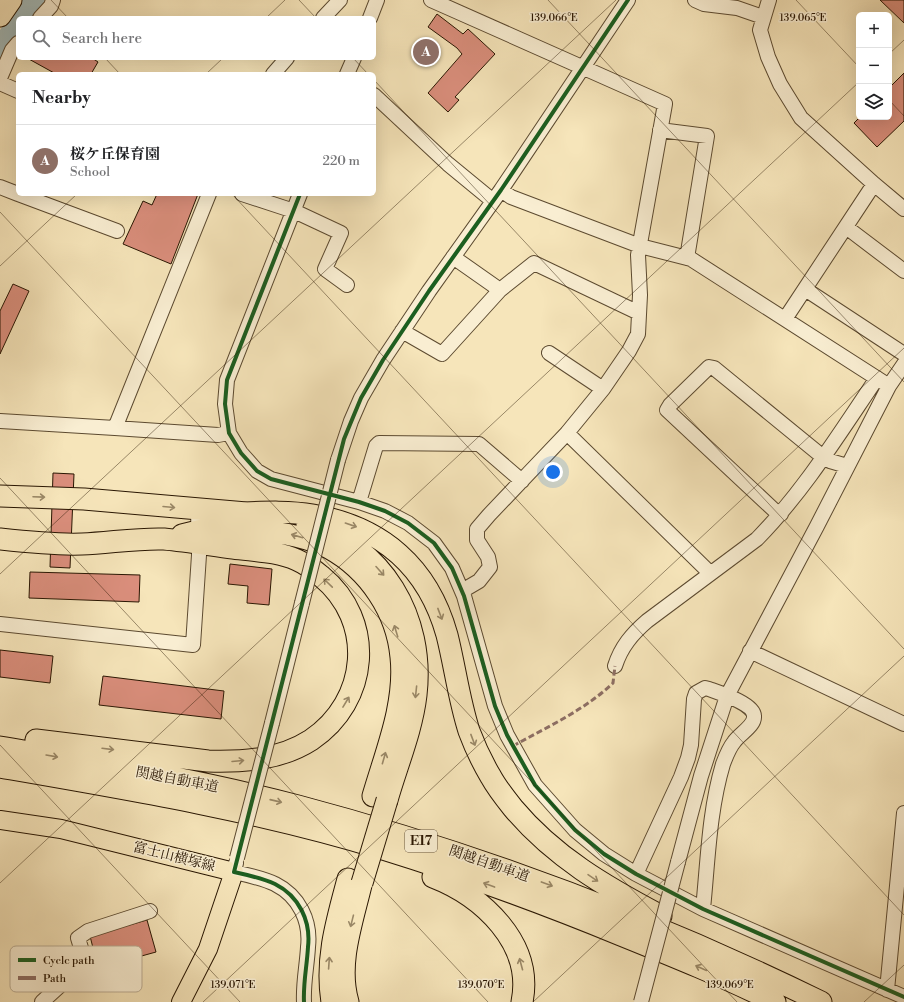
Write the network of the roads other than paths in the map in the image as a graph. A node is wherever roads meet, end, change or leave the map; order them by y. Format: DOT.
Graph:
graph roads {
  1 [pos="11,0"];
  2 [pos="53,0"];
  3 [pos="340,0"];
  4 [pos="377,0"];
  5 [pos="431,0"];
  6 [pos="628,0"];
  7 [pos="695,0"];
  8 [pos="769,0"];
  9 [pos="0,16"];
  10 [pos="42,16"];
  11 [pos="324,16"];
  12 [pos="371,16"];
  13 [pos="763,17"];
  14 [pos="16,45"];
  15 [pos="285,60"];
  16 [pos="582,67"];
  17 [pos="275,72"];
  18 [pos="0,78"];
  19 [pos="0,83"];
  20 [pos="16,90"];
  21 [pos="376,97"];
  22 [pos="660,130"];
  23 [pos="874,184"];
  24 [pos="0,187"];
  25 [pos="16,193"];
  26 [pos="23,196"];
  27 [pos="208,196"];
  28 [pos="248,196"];
  29 [pos="299,196"];
  30 [pos="497,196"];
  31 [pos="904,209"];
  32 [pos="294,211"];
  33 [pos="846,226"];
  34 [pos="117,231"];
  35 [pos="640,246"];
  36 [pos="453,257"];
  37 [pos="688,258"];
  38 [pos="904,270"];
  39 [pos="347,285"];
  40 [pos="806,289"];
  41 [pos="500,290"];
  42 [pos="639,313"];
  43 [pos="785,320"];
  44 [pos="402,331"];
  45 [pos="549,353"];
  46 [pos="904,354"];
  47 [pos="904,364"];
  48 [pos="877,378"];
  49 [pos="889,386"];
  50 [pos="603,389"];
  51 [pos="0,422"];
  52 [pos="115,428"];
  53 [pos="229,433"];
  54 [pos="567,433"];
  55 [pos="823,457"];
  56 [pos="847,466"];
  57 [pos="522,481"];
  58 [pos="0,496"];
  59 [pos="359,502"];
  60 [pos="198,510"];
  61 [pos="243,512"];
  62 [pos="781,514"];
  63 [pos="199,537"];
  64 [pos="0,539"];
  65 [pos="710,573"];
  66 [pos="462,591"];
  67 [pos="0,624"];
  68 [pos="750,651"];
  69 [pos="616,666"];
  70 [pos="727,696"];
  71 [pos="904,724"];
  72 [pos="0,737"];
  73 [pos="0,747"];
  74 [pos="0,767"];
  75 [pos="83,782"];
  76 [pos="380,798"];
  77 [pos="904,813"];
  78 [pos="0,820"];
  79 [pos="236,865"];
  80 [pos="636,874"];
  81 [pos="355,881"];
  82 [pos="703,909"];
  83 [pos="150,911"];
  84 [pos="81,946"];
  85 [pos="888,990"];
  86 [pos="53,992"];
  87 [pos="904,997"];
  88 [pos="42,1002"];
  89 [pos="181,1002"];
  90 [pos="304,1002"];
  91 [pos="332,1002"];
  92 [pos="348,1002"];
  93 [pos="522,1002"];
  94 [pos="641,1002"];
  95 [pos="775,1002"];
  96 [pos="821,1002"];
  97 [pos="829,1002"];
  1 -- 9 [label="highway"];
  2 -- 10 [label="street"];
  3 -- 11 [label="street"];
  4 -- 12 [label="street"];
  5 -- 16 [label="street"];
  6 -- 16 [label="street"];
  7 -- 13 [label="street"];
  8 -- 13 [label="street"];
  13 -- 23 [label="street"];
  14 -- 18 [label="street"];
  15 -- 17 [label="street"];
  16 -- 22 [label="street"];
  16 -- 30 [label="street"];
  19 -- 20 [label="street"];
  21 -- 30 [label="street"];
  22 -- 35 [label="street"];
  22 -- 37 [label="street"];
  23 -- 31 [label="street"];
  23 -- 33 [label="street"];
  24 -- 25 [label="street"];
  26 -- 34 [label="street"];
  27 -- 52 [label="street"];
  28 -- 32 [label="street"];
  29 -- 32 [label="street"];
  30 -- 35 [label="street"];
  30 -- 36 [label="street"];
  32 -- 39 [label="street"];
  32 -- 53 [label="street"];
  33 -- 38 [label="street"];
  33 -- 40 [label="street"];
  35 -- 37 [label="street"];
  35 -- 42 [label="street"];
  36 -- 41 [label="street"];
  36 -- 44 [label="street"];
  37 -- 43 [label="street"];
  40 -- 43 [label="street"];
  40 -- 46 [label="street"];
  41 -- 42 [label="street"];
  41 -- 44 [label="street"];
  42 -- 50 [label="street"];
  43 -- 48 [label="street"];
  44 -- 79 [label="street, bridge"];
  45 -- 50 [label="street"];
  47 -- 49 [label="street"];
  48 -- 49 [label="street"];
  48 -- 55 [label="street"];
  49 -- 56 [label="street"];
  50 -- 54 [label="street"];
  51 -- 52 [label="street"];
  52 -- 53 [label="street"];
  53 -- 59 [label="street"];
  54 -- 57 [label="street"];
  54 -- 65 [label="street"];
  55 -- 56 [label="street"];
  55 -- 62 [label="street"];
  55 -- 62 [label="street"];
  56 -- 68 [label="street"];
  57 -- 59 [label="street"];
  57 -- 66 [label="street"];
  58 -- 60 [label="highway, one-way"];
  59 -- 66 [label="street"];
  60 -- 61 [label="highway"];
  60 -- 63 [label="street"];
  61 -- 76 [label="highway, one-way"];
  61 -- 97 [label="highway, one-way"];
  62 -- 65 [label="street"];
  63 -- 64 [label="highway"];
  63 -- 67 [label="street"];
  72 -- 63 [label="highway, one-way"];
  76 -- 63 [label="highway, one-way"];
  65 -- 69 [label="street"];
  66 -- 80 [label="street"];
  68 -- 70 [label="street"];
  68 -- 71 [label="street"];
  70 -- 80 [label="street"];
  70 -- 82 [label="street"];
  70 -- 94 [label="street, bridge"];
  73 -- 96 [label="highway, 関越自動車道 / E17, one-way"];
  74 -- 75 [label="highway, 関越自動車道 / E17"];
  93 -- 75 [label="highway, one-way"];
  95 -- 75 [label="highway, 関越自動車道 / E17, one-way"];
  76 -- 81 [label="highway"];
  77 -- 85 [label="street"];
  78 -- 79 [label="main road, 富士山横塚線"];
  79 -- 89 [label="main road, 富士山横塚線"];
  79 -- 90 [label="street"];
  80 -- 82 [label="street"];
  91 -- 81 [label="highway, one-way"];
  81 -- 92 [label="highway, one-way"];
  82 -- 85 [label="street"];
  83 -- 84 [label="street"];
  85 -- 87 [label="street"];
  86 -- 88 [label="street"];
}
